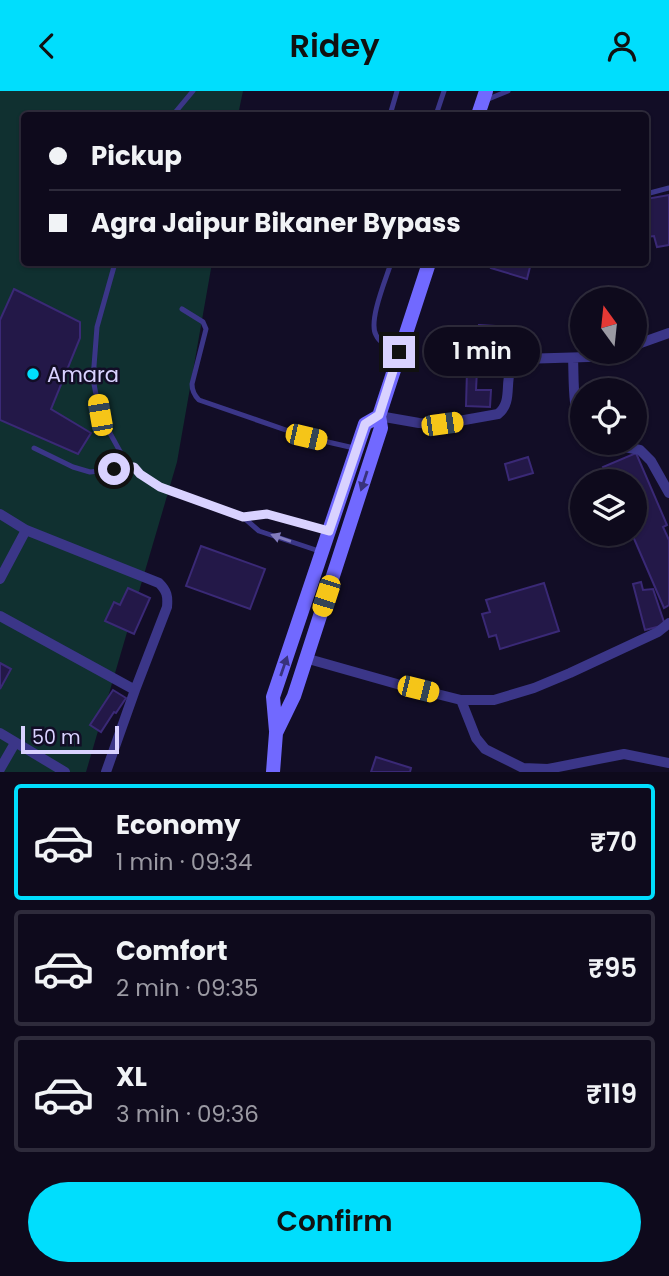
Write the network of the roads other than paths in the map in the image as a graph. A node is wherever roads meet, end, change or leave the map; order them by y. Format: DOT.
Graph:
graph roads {
  1 [pos="193,91"];
  2 [pos="397,91"];
  3 [pos="444,91"];
  4 [pos="508,91"];
  5 [pos="484,96"];
  6 [pos="176,112"];
  7 [pos="391,112"];
  8 [pos="437,112"];
  9 [pos="669,188"];
  10 [pos="649,193"];
  11 [pos="114,266"];
  12 [pos="390,266"];
  13 [pos="428,266"];
  14 [pos="182,309"];
  15 [pos="669,333"];
  16 [pos="648,340"];
  17 [pos="399,352"];
  18 [pos="570,358"];
  19 [pos="379,415"];
  20 [pos="34,448"];
  21 [pos="357,449"];
  22 [pos="645,455"];
  23 [pos="134,467"];
  24 [pos="669,493"];
  25 [pos="0,514"];
  26 [pos="243,517"];
  27 [pos="26,530"];
  28 [pos="329,531"];
  29 [pos="322,552"];
  30 [pos="0,579"];
  31 [pos="0,616"];
  32 [pos="669,624"];
  33 [pos="305,658"];
  34 [pos="135,690"];
  35 [pos="461,700"];
  36 [pos="0,733"];
  37 [pos="276,733"];
  38 [pos="15,743"];
  39 [pos="669,763"];
  40 [pos="0,769"];
  41 [pos="65,772"];
  42 [pos="106,772"];
  43 [pos="273,772"];
  1 -- 6 [label="lane"];
  2 -- 7 [label="lane"];
  3 -- 8 [label="lane"];
  4 -- 5 [label="lane"];
  9 -- 10 [label="lane"];
  11 -- 23 [label="lane"];
  12 -- 17 [label="lane"];
  13 -- 17 [label="main road"];
  14 -- 21 [label="lane"];
  15 -- 16 [label="street"];
  17 -- 19 [label="main road"];
  18 -- 19 [label="street"];
  19 -- 21 [label="main road"];
  19 -- 33 [label="main road, one-way"];
  20 -- 23 [label="lane"];
  21 -- 28 [label="main road"];
  22 -- 24 [label="street"];
  23 -- 26 [label="lane"];
  25 -- 27 [label="street"];
  26 -- 28 [label="lane"];
  29 -- 26 [label="lane, one-way"];
  27 -- 30 [label="street"];
  27 -- 34 [label="street"];
  28 -- 29 [label="main road"];
  37 -- 29 [label="main road, one-way"];
  31 -- 34 [label="street"];
  32 -- 35 [label="street"];
  33 -- 35 [label="street"];
  33 -- 37 [label="main road"];
  34 -- 42 [label="street"];
  35 -- 39 [label="street"];
  36 -- 38 [label="street"];
  37 -- 43 [label="main road"];
  38 -- 40 [label="street"];
  38 -- 41 [label="street"];
}
